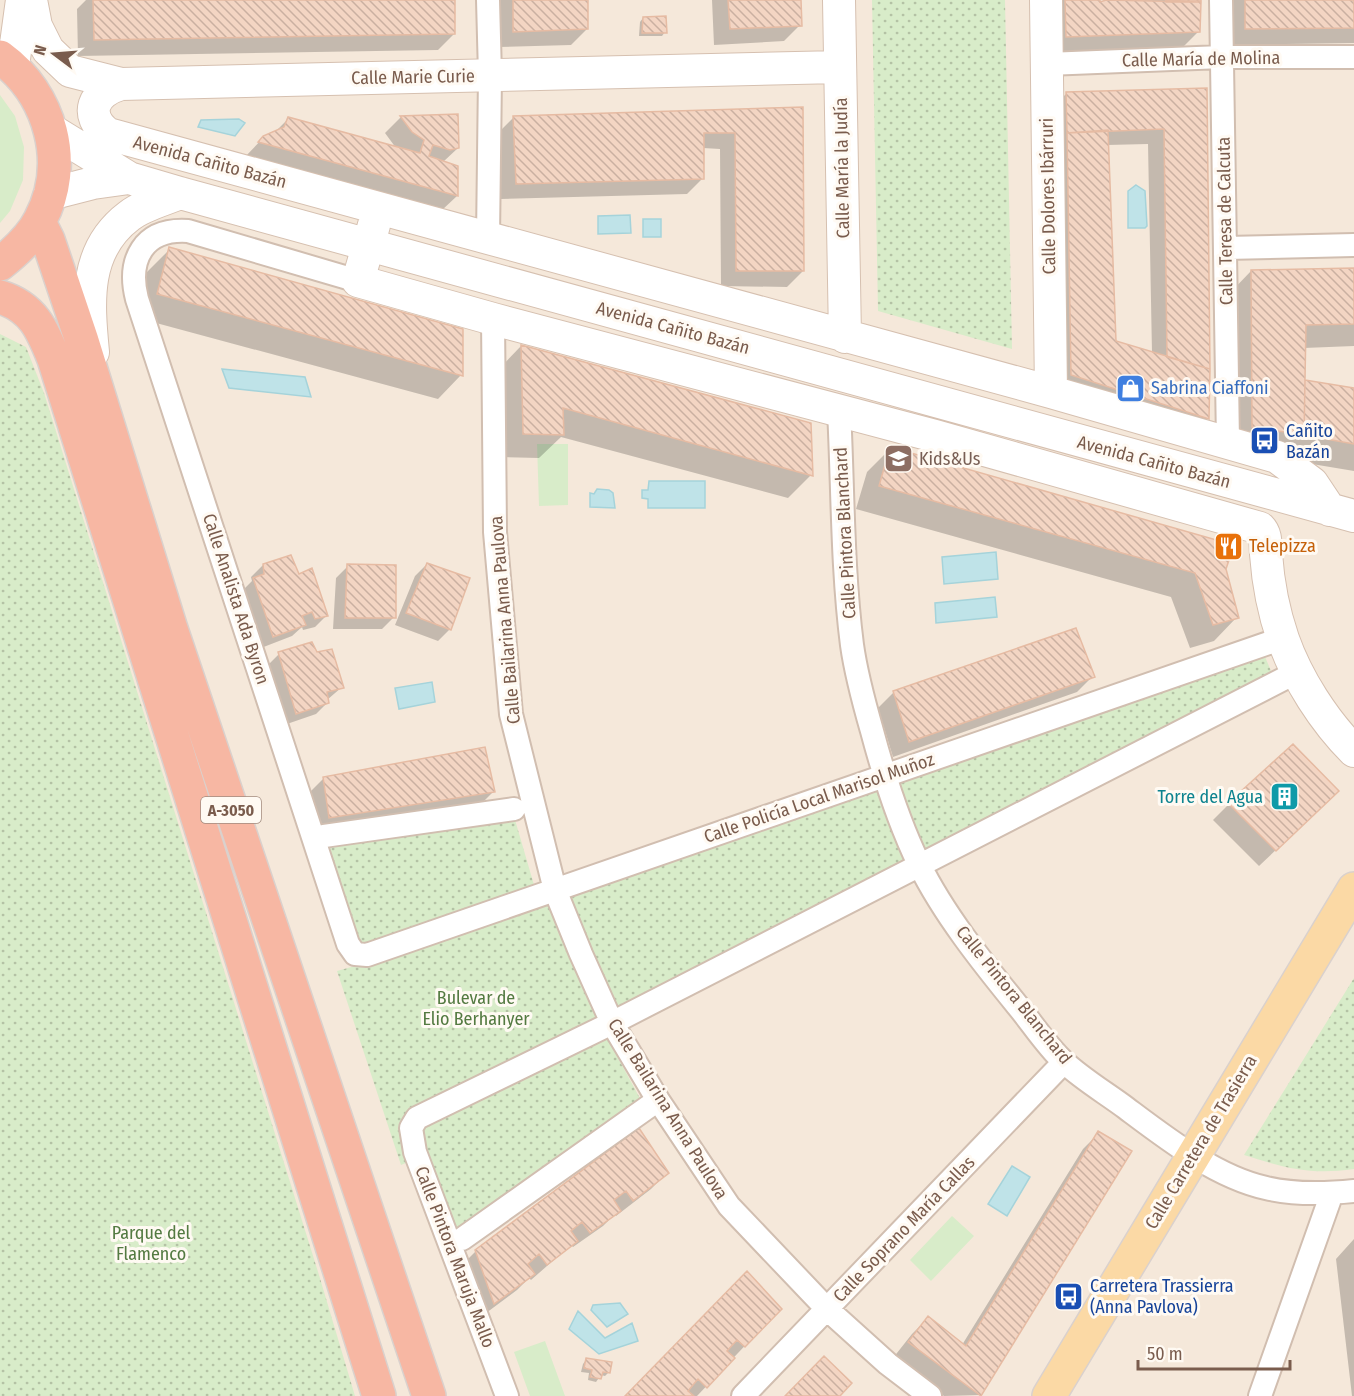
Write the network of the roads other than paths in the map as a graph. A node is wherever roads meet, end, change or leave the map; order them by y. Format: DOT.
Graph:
graph roads {
  1 [pos="22,0"];
  2 [pos="31,0"];
  3 [pos="488,0"];
  4 [pos="839,0"];
  5 [pos="1046,0"];
  6 [pos="1221,0"];
  7 [pos="1222,57"];
  8 [pos="1354,57"];
  9 [pos="7,62"];
  10 [pos="1047,64"];
  11 [pos="840,67"];
  12 [pos="490,75"];
  13 [pos="121,84"];
  14 [pos="51,130"];
  15 [pos="129,178"];
  16 [pos="180,193"];
  17 [pos="380,207"];
  18 [pos="45,208"];
  19 [pos="488,238"];
  20 [pos="146,244"];
  21 [pos="368,245"];
  22 [pos="1354,245"];
  23 [pos="1226,248"];
  24 [pos="0,264"];
  25 [pos="358,281"];
  26 [pos="0,297"];
  27 [pos="493,319"];
  28 [pos="845,337"];
  29 [pos="955,366"];
  30 [pos="95,382"];
  31 [pos="1051,392"];
  32 [pos="840,410"];
  33 [pos="978,413"];
  34 [pos="935,436"];
  35 [pos="1228,442"];
  36 [pos="1342,513"];
  37 [pos="1283,638"];
  38 [pos="1297,672"];
  39 [pos="1354,751"];
  40 [pos="884,776"];
  41 [pos="514,808"];
  42 [pos="324,836"];
  43 [pos="919,865"];
  44 [pos="1354,889"];
  45 [pos="555,890"];
  46 [pos="356,954"];
  47 [pos="612,1023"];
  48 [pos="1064,1062"];
  49 [pos="658,1100"];
  50 [pos="1193,1156"];
  51 [pos="1343,1192"];
  52 [pos="462,1239"];
  53 [pos="827,1309"];
  54 [pos="379,1396"];
  55 [pos="429,1396"];
  56 [pos="507,1396"];
  57 [pos="743,1396"];
  58 [pos="930,1396"];
  59 [pos="1048,1396"];
  60 [pos="1260,1396"];
  1 -- 9 [label="street"];
  2 -- 13 [label="street, Calle Marie Curie"];
  3 -- 12 [label="street"];
  4 -- 11 [label="street, Calle María la Judía"];
  5 -- 10 [label="street, Calle Dolores Ibárruri"];
  6 -- 7 [label="street, Calle Teresa de Calcuta"];
  7 -- 8 [label="street, Calle María de Molina"];
  7 -- 10 [label="street, Calle María de Molina"];
  7 -- 23 [label="street, Calle Teresa de Calcuta"];
  9 -- 14 [label="highway"];
  10 -- 31 [label="street, Calle Dolores Ibárruri"];
  11 -- 12 [label="street, Calle Marie Curie"];
  11 -- 28 [label="street, Calle María la Judía"];
  12 -- 13 [label="street, Calle Marie Curie"];
  12 -- 19 [label="street"];
  13 -- 17 [label="street, Avenida Cañito Bazán"];
  14 -- 15 [label="street, Avenida Cañito Bazán"];
  14 -- 18 [label="highway"];
  15 -- 16 [label="street, Avenida Cañito Bazán"];
  15 -- 18 [label="street, Avenida Cañito Bazán"];
  16 -- 21 [label="street, Avenida Cañito Bazán"];
  16 -- 30 [label="street"];
  17 -- 19 [label="street, Avenida Cañito Bazán"];
  17 -- 21 [label="street"];
  18 -- 24 [label="highway"];
  18 -- 30 [label="highway, A-3050"];
  19 -- 28 [label="street, Avenida Cañito Bazán"];
  20 -- 25 [label="street, Avenida Cañito Bazán"];
  20 -- 46 [label="street, Calle Analista Ada Byron"];
  21 -- 25 [label="street"];
  21 -- 33 [label="street, Avenida Cañito Bazán"];
  22 -- 23 [label="street"];
  23 -- 35 [label="street, Calle Teresa de Calcuta"];
  25 -- 27 [label="street, Avenida Cañito Bazán"];
  26 -- 54 [label="highway, A-3050"];
  27 -- 32 [label="street, Avenida Cañito Bazán"];
  27 -- 45 [label="street, Calle Bailarina Anna Paulova"];
  28 -- 29 [label="street, Avenida Cañito Bazán"];
  29 -- 31 [label="street, Avenida Cañito Bazán"];
  29 -- 33 [label="street"];
  30 -- 55 [label="highway, A-3050"];
  31 -- 35 [label="street, Avenida Cañito Bazán"];
  32 -- 34 [label="street, Avenida Cañito Bazán"];
  32 -- 40 [label="street, Calle Pintora Blanchard"];
  33 -- 34 [label="street"];
  33 -- 36 [label="street, Avenida Cañito Bazán"];
  34 -- 37 [label="street, Avenida Cañito Bazán"];
  35 -- 36 [label="street, Avenida Cañito Bazán"];
  37 -- 38 [label="street"];
  37 -- 40 [label="street, Calle Policía Local Marisol Muñoz"];
  38 -- 39 [label="street"];
  38 -- 43 [label="street"];
  40 -- 43 [label="street, Calle Pintora Blanchard"];
  40 -- 45 [label="street, Calle Policía Local Marisol Muñoz"];
  41 -- 42 [label="street"];
  43 -- 47 [label="street"];
  43 -- 48 [label="street, Calle Pintora Blanchard"];
  44 -- 50 [label="main road, Calle Carretera de Trasierra"];
  45 -- 46 [label="street, Calle Policía Local Marisol Muñoz"];
  45 -- 47 [label="street, Calle Bailarina Anna Paulova"];
  47 -- 49 [label="street, Calle Bailarina Anna Paulova"];
  47 -- 56 [label="street, Calle Pintora Maruja Mallo"];
  48 -- 50 [label="street, Calle Pintora Blanchard"];
  48 -- 53 [label="street, Calle Soprano María Callas"];
  49 -- 52 [label="street"];
  49 -- 53 [label="street, Calle Bailarina Anna Paulova"];
  50 -- 51 [label="street, Calle Pintora Blanchard"];
  50 -- 59 [label="main road, Calle Carretera de Trasierra"];
  51 -- 60 [label="street"];
  53 -- 57 [label="street, Calle Soprano María Callas"];
  53 -- 58 [label="street, Calle Bailarina Anna Paulova"];
}
